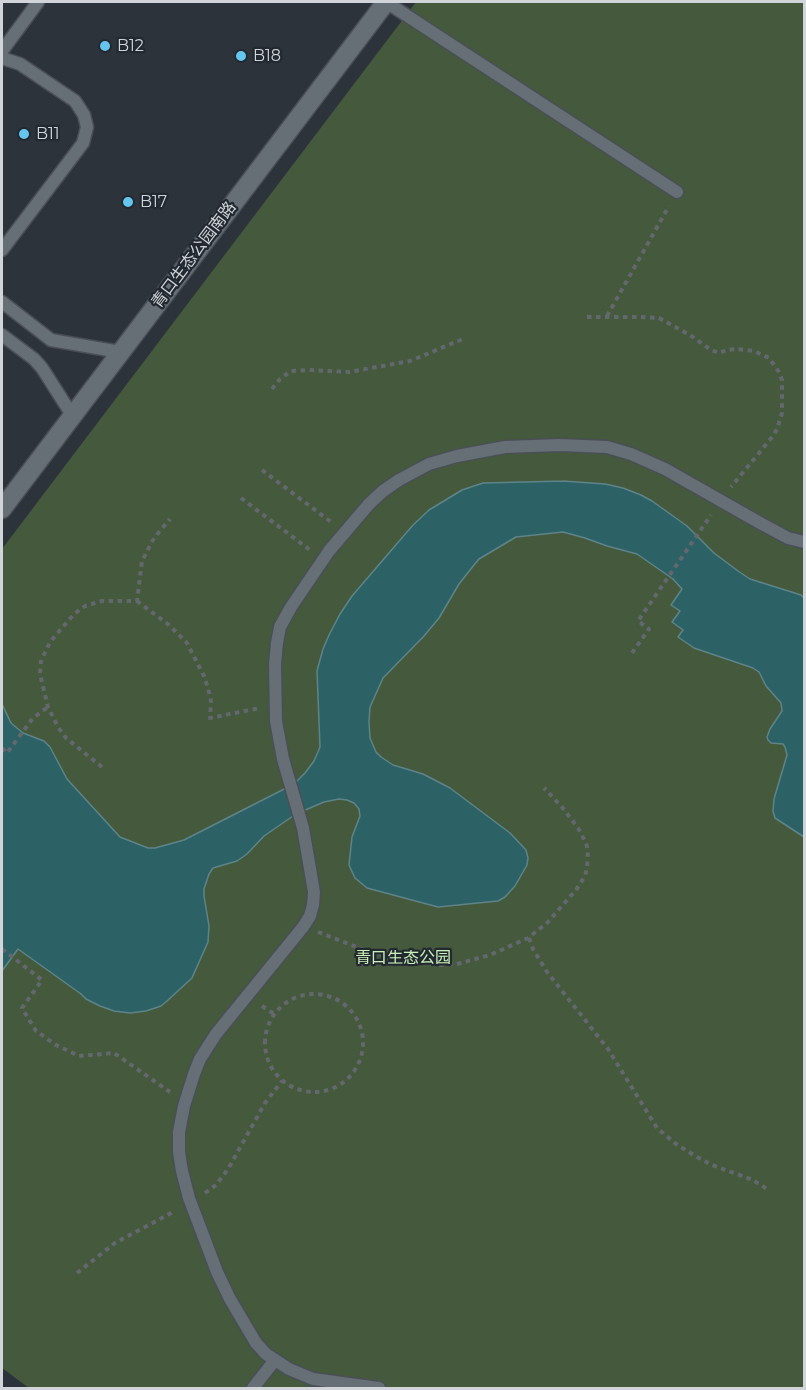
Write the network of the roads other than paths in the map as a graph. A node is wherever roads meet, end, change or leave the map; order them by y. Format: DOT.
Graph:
graph roads {
  1 [pos="38,2"];
  2 [pos="386,2"];
  3 [pos="2,51"];
  4 [pos="2,58"];
  5 [pos="677,192"];
  6 [pos="2,250"];
  7 [pos="2,302"];
  8 [pos="2,335"];
  9 [pos="120,352"];
  10 [pos="72,415"];
  11 [pos="2,509"];
  12 [pos="804,542"];
  13 [pos="275,1360"];
  14 [pos="253,1389"];
  15 [pos="379,1389"];
  1 -- 3 [label="lane"];
  2 -- 5 [label="lane"];
  2 -- 9 [label="street, 青口生态公园南路"];
  4 -- 6 [label="lane"];
  7 -- 9 [label="lane"];
  8 -- 10 [label="lane"];
  9 -- 10 [label="street, 青口生态公园南路"];
  10 -- 11 [label="street, 青口生态公园南路"];
  12 -- 13 [label="lane"];
  13 -- 14 [label="lane"];
  13 -- 15 [label="lane"];
}
